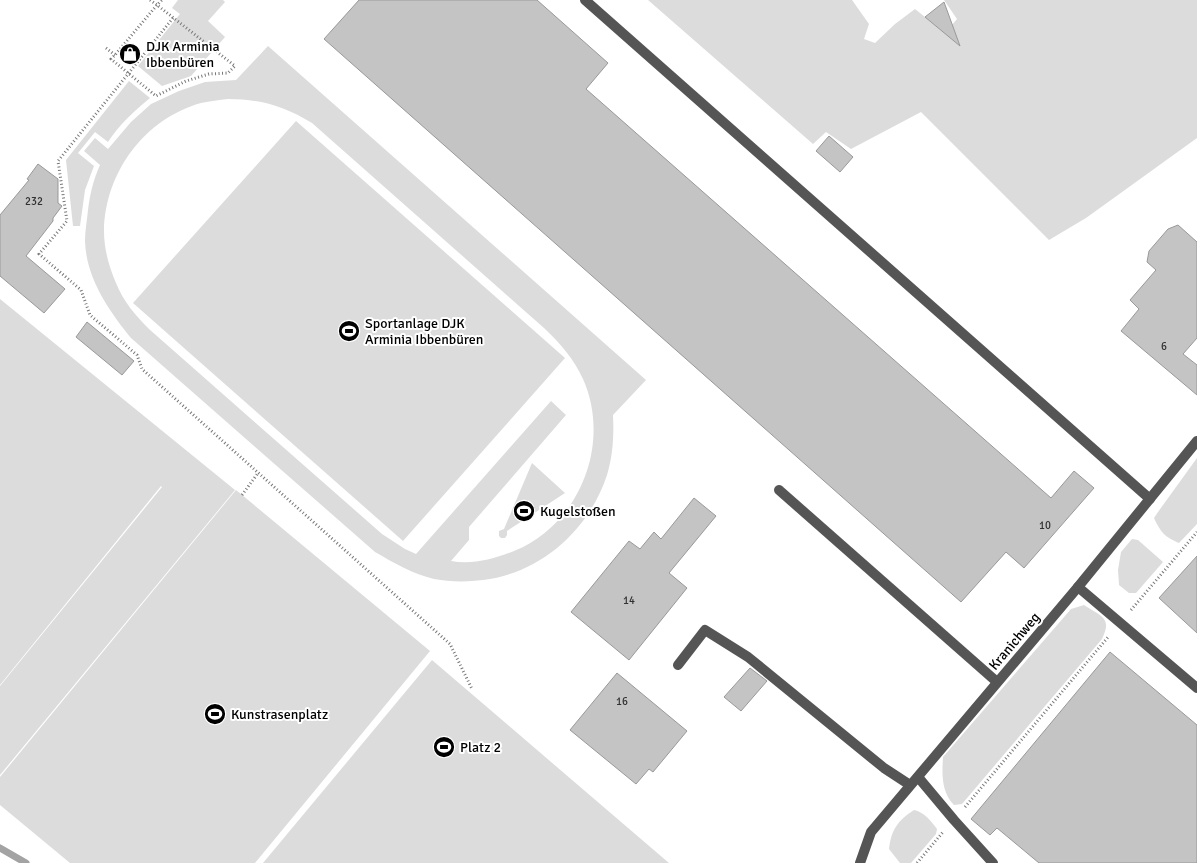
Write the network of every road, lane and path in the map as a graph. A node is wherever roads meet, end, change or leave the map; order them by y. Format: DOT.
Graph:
graph roads {
  1 [pos="150,0"];
  2 [pos="162,0"];
  3 [pos="585,0"];
  4 [pos="157,5"];
  5 [pos="173,18"];
  6 [pos="106,48"];
  7 [pos="115,55"];
  8 [pos="128,73"];
  9 [pos="1197,442"];
  10 [pos="258,473"];
  11 [pos="779,490"];
  12 [pos="242,495"];
  13 [pos="1150,499"];
  14 [pos="1197,532"];
  15 [pos="1078,587"];
  16 [pos="1120,623"];
  17 [pos="678,665"];
  18 [pos="997,682"];
  19 [pos="1197,688"];
  20 [pos="472,689"];
  21 [pos="918,777"];
  22 [pos="910,785"];
  23 [pos="954,820"];
  24 [pos="860,863"];
  25 [pos="917,863"];
  26 [pos="993,863"];
  1 -- 4 [label="path"];
  2 -- 4 [label="path"];
  3 -- 13 [label="street"];
  4 -- 5 [label="path"];
  4 -- 7 [label="path"];
  5 -- 8 [label="path"];
  5 -- 8 [label="path"];
  6 -- 7 [label="path"];
  7 -- 8 [label="path"];
  8 -- 10 [label="path"];
  9 -- 13 [label="street, Kranichweg"];
  10 -- 12 [label="path"];
  10 -- 20 [label="path"];
  11 -- 18 [label="street"];
  13 -- 15 [label="street, Kranichweg"];
  14 -- 16 [label="path"];
  15 -- 16 [label="street"];
  15 -- 18 [label="street, Kranichweg"];
  16 -- 19 [label="street"];
  16 -- 23 [label="path"];
  17 -- 22 [label="street"];
  18 -- 21 [label="street, Kranichweg"];
  21 -- 22 [label="street, Kranichweg"];
  21 -- 23 [label="street"];
  22 -- 24 [label="street, Kranichweg"];
  23 -- 25 [label="path"];
  23 -- 26 [label="street"];
}
